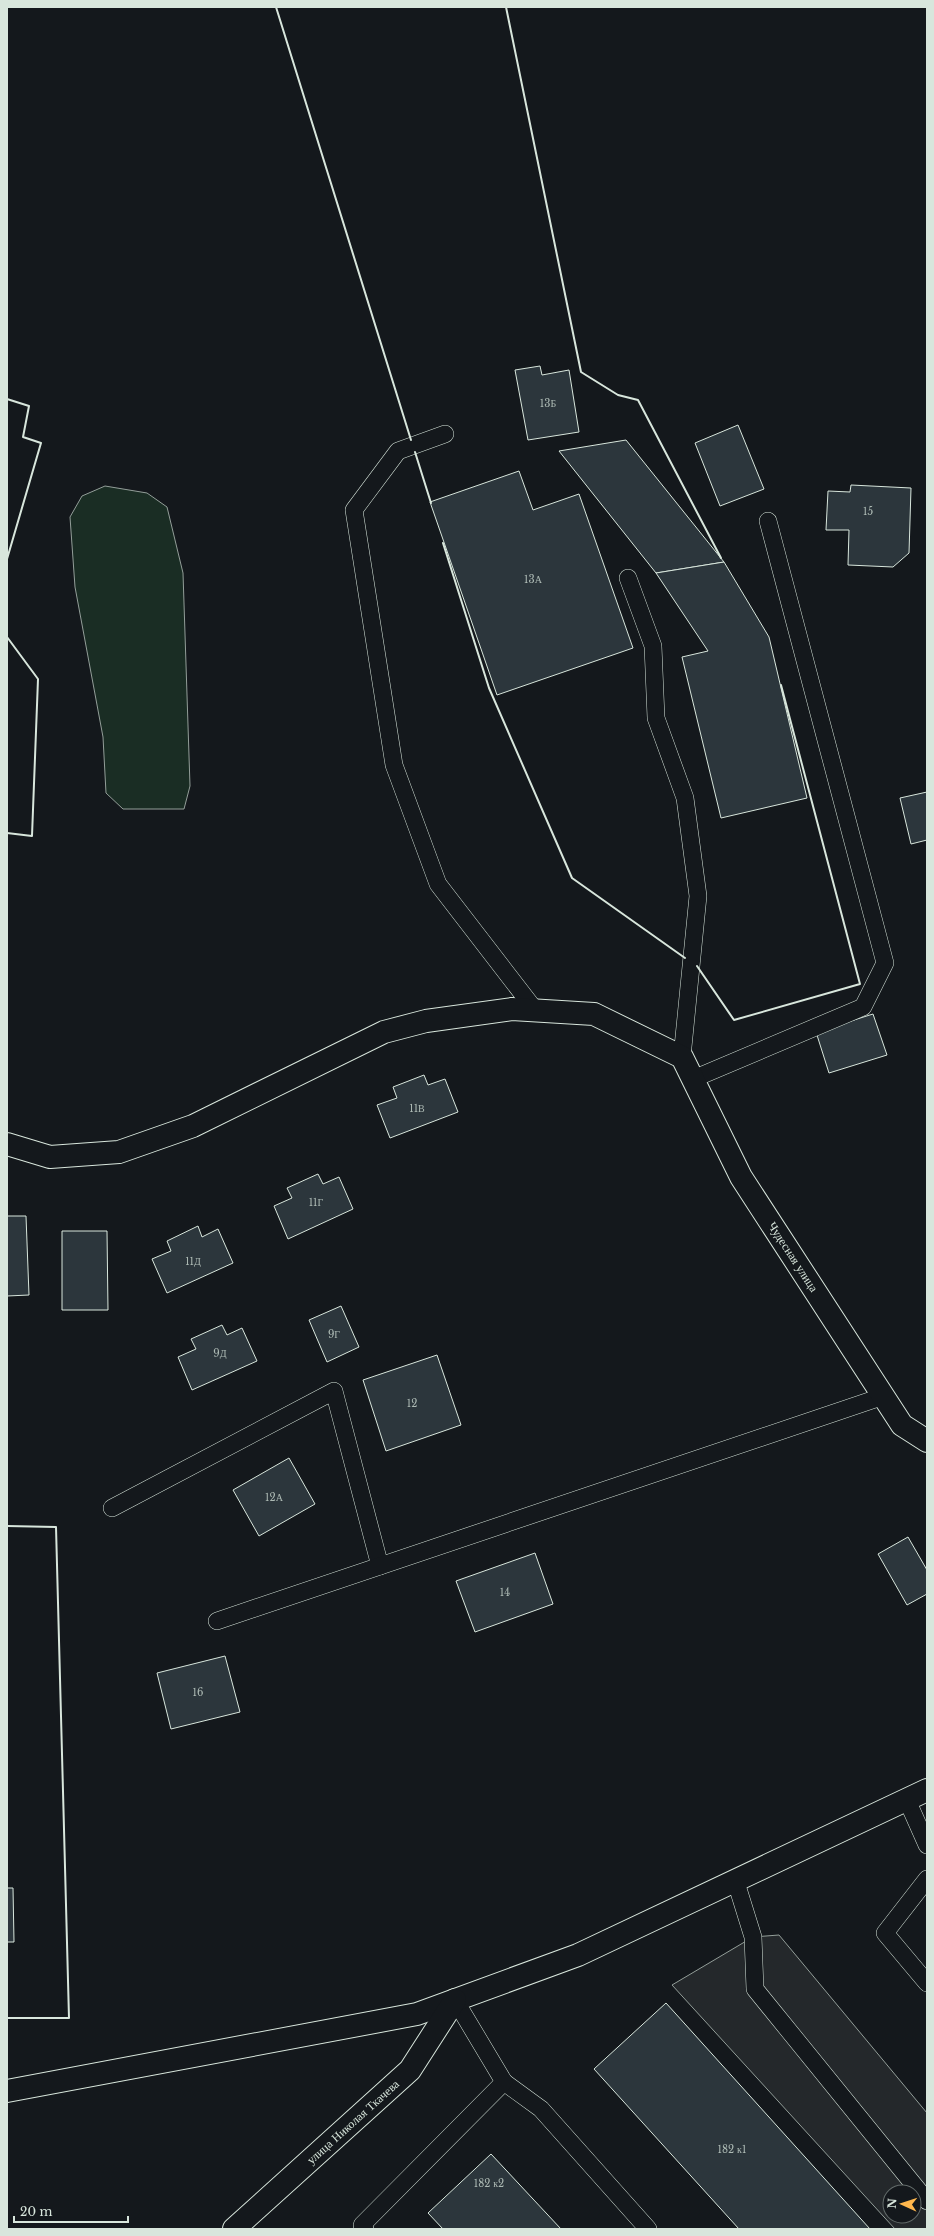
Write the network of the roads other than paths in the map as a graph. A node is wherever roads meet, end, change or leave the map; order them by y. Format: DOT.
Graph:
graph roads {
  1 [pos="445,434"];
  2 [pos="768,521"];
  3 [pos="628,578"];
  4 [pos="535,1010"];
  5 [pos="682,1056"];
  6 [pos="693,1078"];
  7 [pos="7,1144"];
  8 [pos="884,1396"];
  9 [pos="927,1441"];
  10 [pos="112,1508"];
  11 [pos="380,1566"];
  12 [pos="217,1621"];
  13 [pos="927,1790"];
  14 [pos="907,1800"];
  15 [pos="927,1844"];
  16 [pos="735,1879"];
  17 [pos="927,1879"];
  18 [pos="927,1983"];
  19 [pos="455,2000"];
  20 [pos="504,2082"];
  21 [pos="7,2091"];
  22 [pos="927,2201"];
  23 [pos="234,2229"];
  24 [pos="366,2229"];
  25 [pos="648,2229"];
  1 -- 4 [label="lane"];
  2 -- 6 [label="lane"];
  3 -- 5 [label="lane"];
  4 -- 5 [label="street"];
  4 -- 7 [label="street"];
  5 -- 6 [label="street, Чудесная улица"];
  6 -- 8 [label="street, Чудесная улица"];
  8 -- 9 [label="street, Чудесная улица"];
  8 -- 11 [label="lane"];
  10 -- 11 [label="lane"];
  11 -- 12 [label="lane"];
  13 -- 14 [label="street"];
  14 -- 15 [label="lane"];
  14 -- 16 [label="street"];
  16 -- 19 [label="street"];
  16 -- 22 [label="lane"];
  17 -- 18 [label="lane"];
  19 -- 20 [label="lane"];
  19 -- 21 [label="street"];
  19 -- 23 [label="street, улица Николая Ткачева"];
  20 -- 24 [label="lane"];
  20 -- 25 [label="lane"];
}
